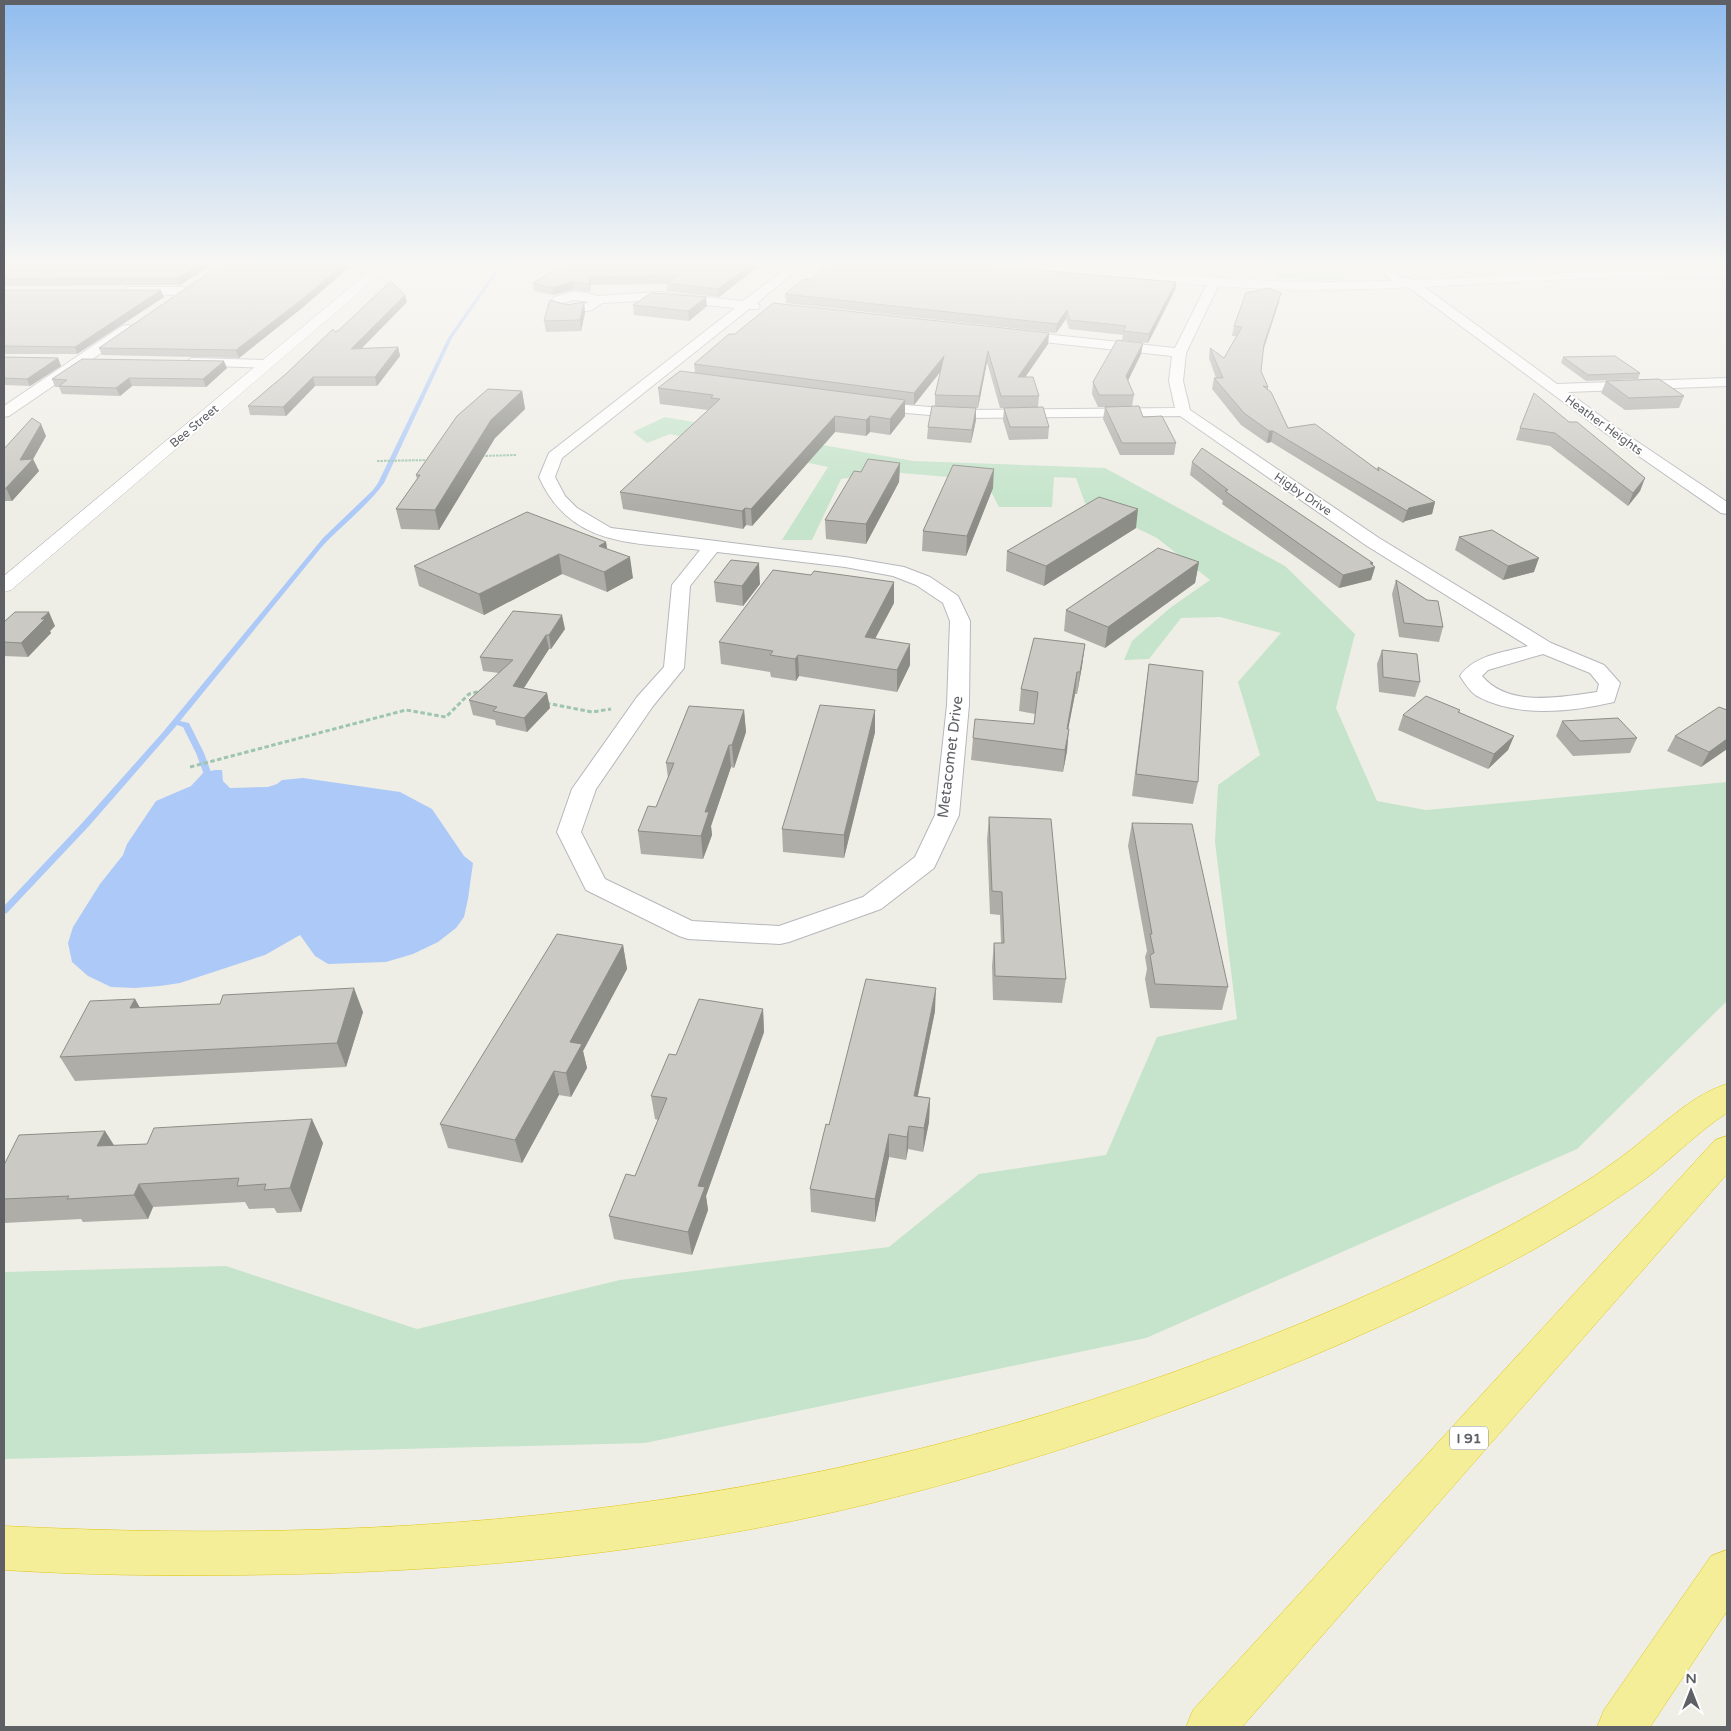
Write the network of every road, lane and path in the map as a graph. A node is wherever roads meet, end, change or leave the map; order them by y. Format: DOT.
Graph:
graph roads {
  1 [pos="101,346"];
  2 [pos="289,346"];
  3 [pos="701,346"];
  4 [pos="1112,346"];
  5 [pos="1183,346"];
  6 [pos="1497,346"];
  7 [pos="1179,353"];
  8 [pos="63,359"];
  9 [pos="82,359"];
  10 [pos="102,360"];
  11 [pos="180,362"];
  12 [pos="267,364"];
  13 [pos="1727,382"];
  14 [pos="1554,388"];
  15 [pos="857,404"];
  16 [pos="1183,412"];
  17 [pos="4,414"];
  18 [pos="516,455"];
  19 [pos="478,457"];
  20 [pos="440,460"];
  21 [pos="377,461"];
  22 [pos="1727,510"];
  23 [pos="712,547"];
  24 [pos="4,586"];
  25 [pos="1544,647"];
  26 [pos="490,690"];
  27 [pos="544,702"];
  28 [pos="642,706"];
  29 [pos="190,767"];
  30 [pos="1727,1097"];
  31 [pos="1727,1150"];
  32 [pos="4,1548"];
  33 [pos="1727,1572"];
  34 [pos="1210,1727"];
  35 [pos="1620,1727"];
  1 -- 9 [label="street"];
  2 -- 12 [label="street, Bee Street"];
  3 -- 23 [label="street, Metacomet Drive"];
  4 -- 7 [label="street"];
  5 -- 7 [label="street"];
  6 -- 14 [label="street, Heather Heights"];
  7 -- 16 [label="street"];
  8 -- 9 [label="street"];
  9 -- 10 [label="street"];
  9 -- 17 [label="street"];
  11 -- 12 [label="street"];
  12 -- 24 [label="street, Bee Street"];
  13 -- 14 [label="street"];
  14 -- 22 [label="street, Heather Heights"];
  15 -- 16 [label="street"];
  16 -- 25 [label="street, Higby Drive"];
  18 -- 19 [label="path"];
  20 -- 21 [label="path"];
  23 -- 28 [label="street, Metacomet Drive"];
  23 -- 28 [label="street, Metacomet Drive"];
  25 -- 25 [label="street, Higby Drive"];
  26 -- 29 [label="path"];
  27 -- 28 [label="path"];
  30 -- 32 [label="highway"];
  31 -- 34 [label="highway, I 91"];
  33 -- 35 [label="highway"];
}
